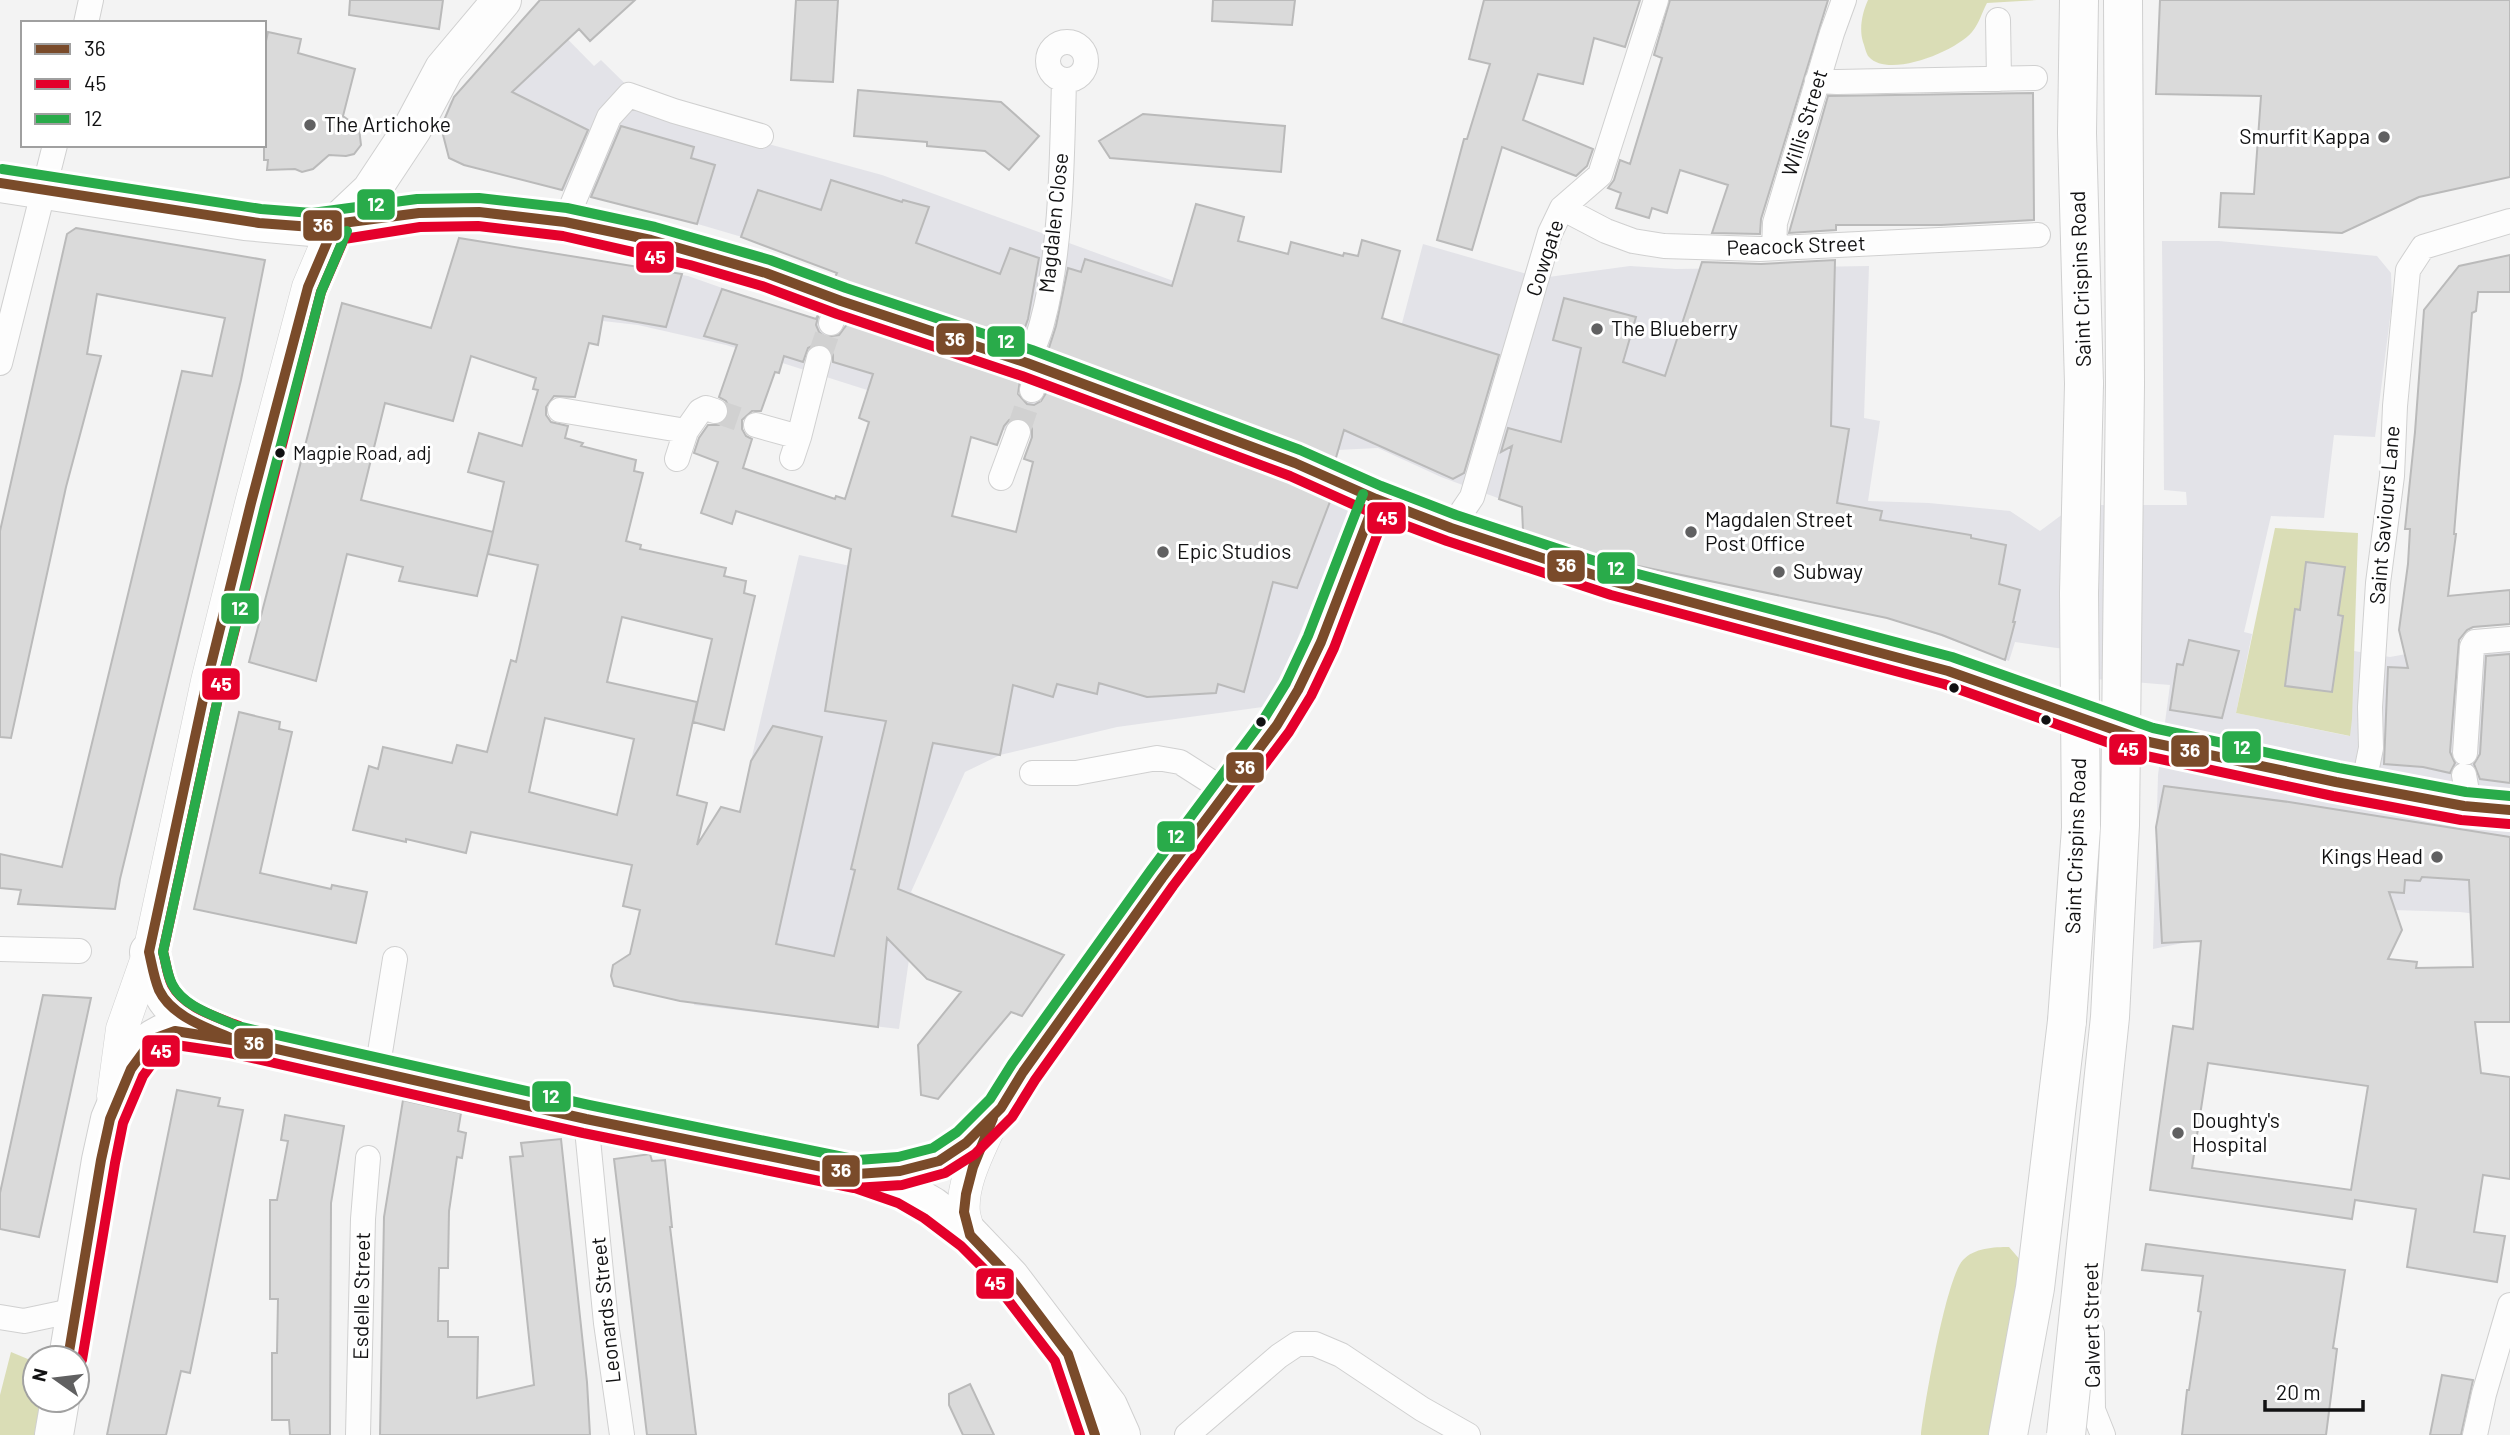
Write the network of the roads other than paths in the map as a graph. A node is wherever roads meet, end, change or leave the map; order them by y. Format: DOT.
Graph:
graph roads {
  1 [pos="91,0"];
  2 [pos="502,0"];
  3 [pos="1656,0"];
  4 [pos="1844,0"];
  5 [pos="2079,0"];
  6 [pos="2123,0"];
  7 [pos="1998,20"];
  8 [pos="86,21"];
  9 [pos="2035,78"];
  10 [pos="1999,79"];
  11 [pos="1064,80"];
  12 [pos="1817,80"];
  13 [pos="761,136"];
  14 [pos="54,147"];
  15 [pos="0,183"];
  16 [pos="43,188"];
  17 [pos="1562,208"];
  18 [pos="2510,221"];
  19 [pos="565,222"];
  20 [pos="334,226"];
  21 [pos="2038,236"];
  22 [pos="1774,248"];
  23 [pos="820,358"];
  24 [pos="0,363"];
  25 [pos="1033,374"];
  26 [pos="559,410"];
  27 [pos="715,411"];
  28 [pos="757,425"];
  29 [pos="686,431"];
  30 [pos="1018,432"];
  31 [pos="677,459"];
  32 [pos="1002,478"];
  33 [pos="1376,499"];
  34 [pos="1451,528"];
  35 [pos="2510,639"];
  36 [pos="1032,773"];
  37 [pos="2465,778"];
  38 [pos="2363,787"];
  39 [pos="1227,792"];
  40 [pos="2510,810"];
  41 [pos="0,949"];
  42 [pos="79,951"];
  43 [pos="137,952"];
  44 [pos="394,959"];
  45 [pos="233,1039"];
  46 [pos="377,1071"];
  47 [pos="993,1118"];
  48 [pos="110,1119"];
  49 [pos="586,1119"];
  50 [pos="369,1158"];
  51 [pos="857,1174"];
  52 [pos="2091,1213"];
  53 [pos="970,1235"];
  54 [pos="2510,1305"];
  55 [pos="76,1310"];
  56 [pos="0,1317"];
  57 [pos="70,1344"];
  58 [pos="1068,1354"];
  59 [pos="58,1414"];
  60 [pos="2009,1430"];
  61 [pos="54,1435"];
  62 [pos="358,1435"];
  63 [pos="622,1435"];
  64 [pos="1095,1435"];
  65 [pos="1121,1435"];
  66 [pos="1187,1435"];
  67 [pos="1468,1435"];
  68 [pos="2066,1435"];
  69 [pos="2104,1435"];
  70 [pos="2476,1435"];
  1 -- 8 [label="street"];
  2 -- 20 [label="main road"];
  3 -- 17 [label="street, Cowgate"];
  4 -- 12 [label="street, Willis Street"];
  5 -- 60 [label="main road, Saint Crispins Road, bridge"];
  6 -- 52 [label="main road, Saint Crispins Road, bridge"];
  7 -- 10 [label="street"];
  9 -- 10 [label="street"];
  10 -- 12 [label="street"];
  11 -- 25 [label="street, Magdalen Close"];
  12 -- 22 [label="street, Willis Street"];
  13 -- 19 [label="street"];
  14 -- 16 [label="street"];
  15 -- 16 [label="main road"];
  16 -- 20 [label="main road"];
  16 -- 24 [label="street"];
  17 -- 22 [label="street, Peacock Street"];
  17 -- 34 [label="street, Cowgate"];
  18 -- 38 [label="street, Saint Saviours Lane"];
  19 -- 20 [label="street"];
  19 -- 25 [label="street"];
  20 -- 43 [label="street"];
  21 -- 22 [label="street, Peacock Street"];
  23 -- 28 [label="street"];
  25 -- 33 [label="street"];
  26 -- 29 [label="street"];
  27 -- 29 [label="street"];
  29 -- 31 [label="street"];
  30 -- 32 [label="street"];
  33 -- 34 [label="street"];
  33 -- 39 [label="street"];
  34 -- 38 [label="street"];
  35 -- 37 [label="street"];
  36 -- 39 [label="street"];
  37 -- 38 [label="street"];
  37 -- 40 [label="street"];
  39 -- 47 [label="street"];
  41 -- 42 [label="street"];
  43 -- 45 [label="main road"];
  43 -- 48 [label="street"];
  44 -- 46 [label="street"];
  45 -- 46 [label="main road"];
  45 -- 48 [label="main road"];
  46 -- 49 [label="main road"];
  47 -- 51 [label="street"];
  47 -- 53 [label="street"];
  48 -- 55 [label="main road"];
  49 -- 51 [label="main road"];
  49 -- 63 [label="street, Leonards Street"];
  50 -- 62 [label="street, Esdelle Street"];
  51 -- 53 [label="main road"];
  52 -- 68 [label="main road, Saint Crispins Road, bridge"];
  52 -- 69 [label="street, Calvert Street, bridge"];
  53 -- 58 [label="main road"];
  54 -- 70 [label="street"];
  55 -- 56 [label="street"];
  55 -- 57 [label="main road"];
  58 -- 64 [label="main road"];
  58 -- 65 [label="main road"];
  59 -- 61 [label="main road"];
  66 -- 67 [label="street"];
}
